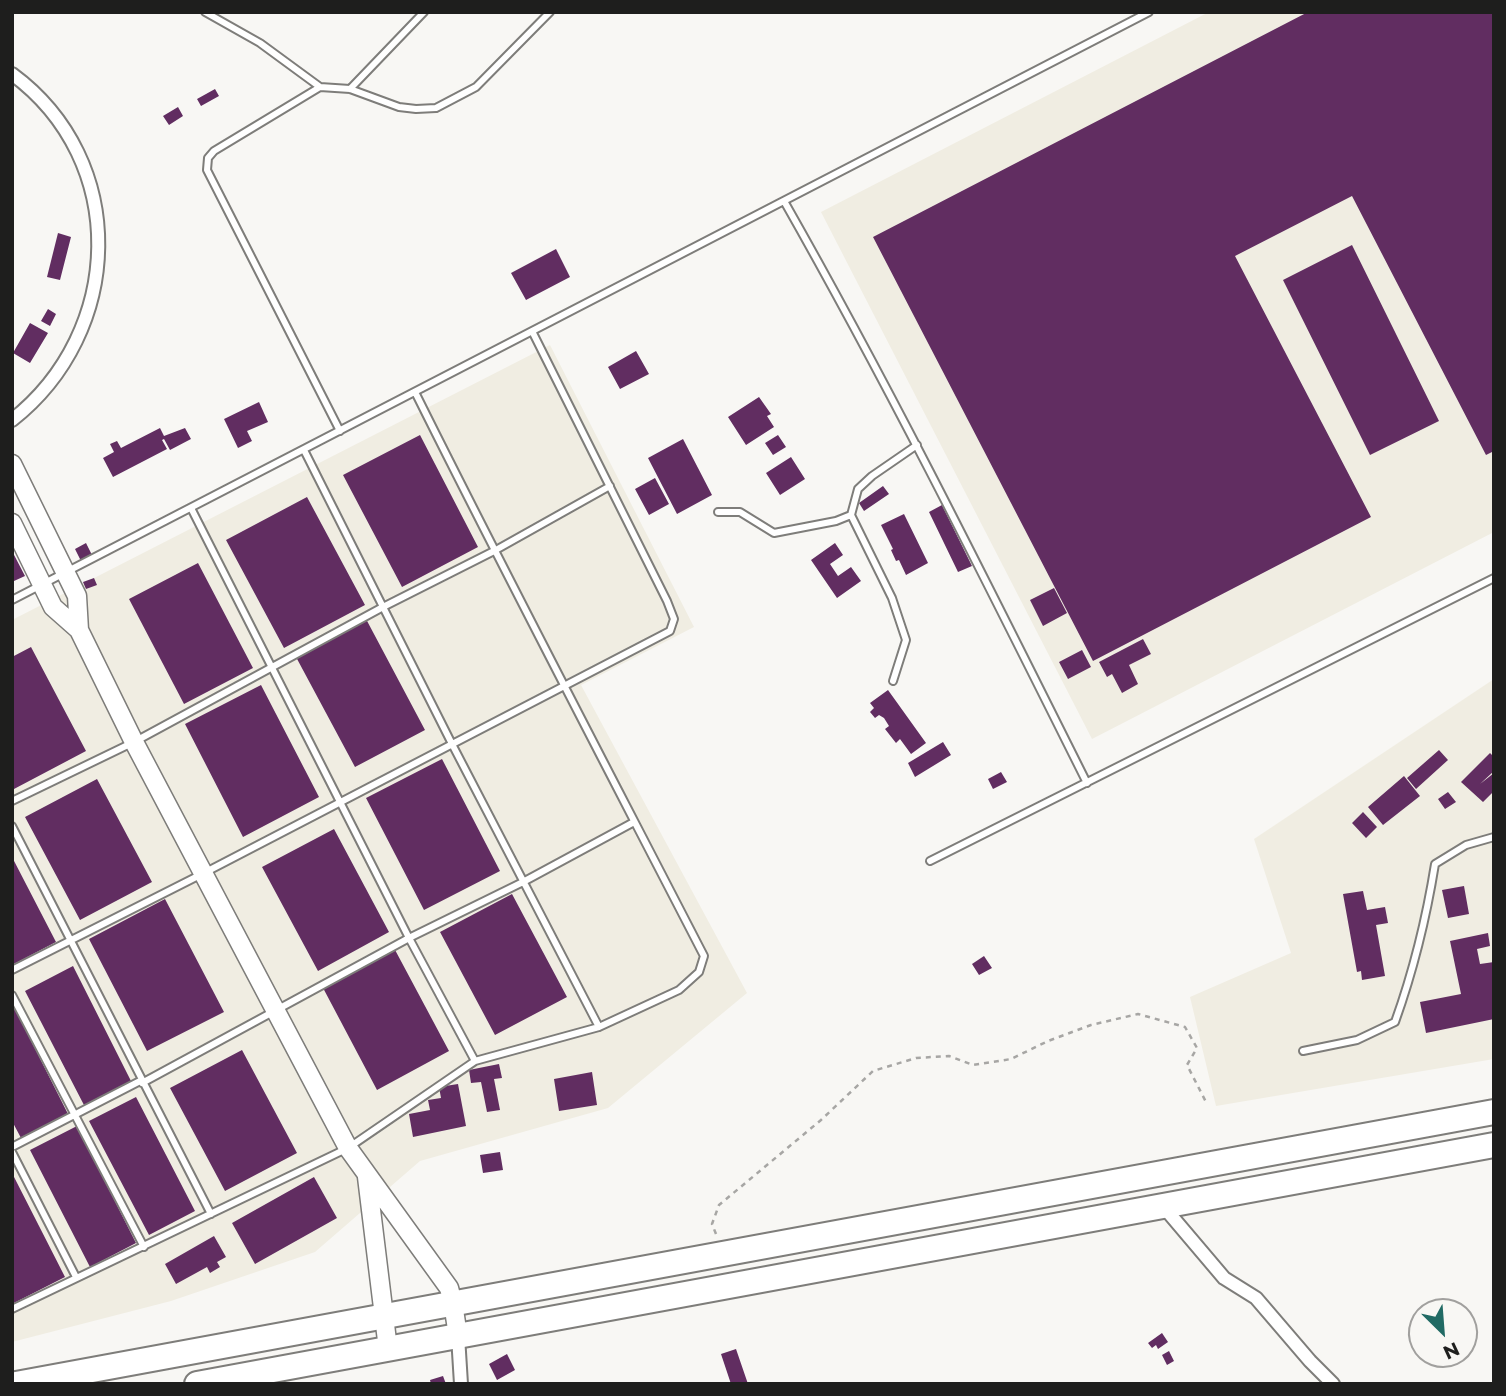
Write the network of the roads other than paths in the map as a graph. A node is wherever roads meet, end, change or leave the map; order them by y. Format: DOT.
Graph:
graph roads {
  1 [pos="205,12"];
  2 [pos="424,12"];
  3 [pos="550,12"];
  4 [pos="1149,12"];
  5 [pos="12,74"];
  6 [pos="320,87"];
  7 [pos="350,89"];
  8 [pos="784,201"];
  9 [pos="532,331"];
  10 [pos="415,392"];
  11 [pos="12,420"];
  12 [pos="340,431"];
  13 [pos="917,444"];
  14 [pos="304,450"];
  15 [pos="12,464"];
  16 [pos="610,486"];
  17 [pos="191,508"];
  18 [pos="718,512"];
  19 [pos="851,514"];
  20 [pos="12,523"];
  21 [pos="494,551"];
  22 [pos="66,573"];
  23 [pos="1494,578"];
  24 [pos="42,585"];
  25 [pos="12,600"];
  26 [pos="383,607"];
  27 [pos="79,630"];
  28 [pos="273,666"];
  29 [pos="893,681"];
  30 [pos="566,685"];
  31 [pos="134,742"];
  32 [pos="452,744"];
  33 [pos="1087,783"];
  34 [pos="12,801"];
  35 [pos="340,803"];
  36 [pos="634,822"];
  37 [pos="12,826"];
  38 [pos="1494,837"];
  39 [pos="930,861"];
  40 [pos="204,873"];
  41 [pos="523,882"];
  42 [pos="409,938"];
  43 [pos="70,941"];
  44 [pos="12,970"];
  45 [pos="12,995"];
  46 [pos="276,1010"];
  47 [pos="599,1027"];
  48 [pos="1303,1051"];
  49 [pos="475,1061"];
  50 [pos="142,1081"];
  51 [pos="1494,1112"];
  52 [pos="75,1114"];
  53 [pos="1494,1145"];
  54 [pos="348,1148"];
  55 [pos="12,1149"];
  56 [pos="367,1173"];
  57 [pos="1162,1206"];
  58 [pos="211,1214"];
  59 [pos="144,1247"];
  60 [pos="76,1277"];
  61 [pos="453,1303"];
  62 [pos="12,1309"];
  63 [pos="384,1315"];
  64 [pos="458,1336"];
  65 [pos="388,1349"];
  66 [pos="16,1384"];
  67 [pos="197,1384"];
  68 [pos="461,1384"];
  69 [pos="1333,1384"];
  1 -- 6 [label="lane"];
  2 -- 7 [label="lane"];
  3 -- 7 [label="lane"];
  4 -- 8 [label="lane"];
  5 -- 11 [label="street"];
  6 -- 7 [label="lane"];
  6 -- 12 [label="lane"];
  8 -- 9 [label="lane"];
  8 -- 13 [label="lane"];
  9 -- 10 [label="lane"];
  9 -- 16 [label="lane"];
  10 -- 12 [label="lane"];
  10 -- 21 [label="lane"];
  12 -- 14 [label="lane"];
  13 -- 19 [label="lane"];
  13 -- 33 [label="lane"];
  14 -- 17 [label="lane"];
  14 -- 26 [label="lane"];
  15 -- 22 [label="street"];
  16 -- 21 [label="lane"];
  16 -- 30 [label="lane"];
  17 -- 22 [label="lane"];
  17 -- 28 [label="lane"];
  18 -- 19 [label="lane"];
  19 -- 29 [label="lane"];
  20 -- 24 [label="street"];
  21 -- 26 [label="lane"];
  21 -- 30 [label="lane"];
  22 -- 24 [label="lane"];
  22 -- 27 [label="street"];
  23 -- 33 [label="lane"];
  24 -- 25 [label="lane"];
  24 -- 27 [label="street"];
  26 -- 28 [label="lane"];
  26 -- 32 [label="lane"];
  27 -- 31 [label="street"];
  28 -- 31 [label="lane"];
  28 -- 35 [label="lane"];
  30 -- 32 [label="lane"];
  30 -- 36 [label="lane"];
  31 -- 34 [label="lane"];
  31 -- 40 [label="street"];
  32 -- 35 [label="lane"];
  32 -- 41 [label="lane"];
  33 -- 39 [label="lane"];
  35 -- 40 [label="lane"];
  35 -- 42 [label="lane"];
  36 -- 41 [label="lane"];
  36 -- 47 [label="lane"];
  37 -- 43 [label="lane"];
  38 -- 48 [label="lane"];
  40 -- 43 [label="lane"];
  40 -- 46 [label="street"];
  41 -- 42 [label="lane"];
  41 -- 47 [label="lane"];
  42 -- 46 [label="lane"];
  42 -- 49 [label="lane"];
  43 -- 44 [label="lane"];
  43 -- 50 [label="lane"];
  45 -- 52 [label="lane"];
  46 -- 50 [label="lane"];
  46 -- 54 [label="street"];
  47 -- 49 [label="lane"];
  49 -- 54 [label="lane"];
  50 -- 52 [label="lane"];
  50 -- 58 [label="lane"];
  51 -- 61 [label="highway"];
  52 -- 55 [label="lane"];
  52 -- 59 [label="lane"];
  53 -- 57 [label="highway"];
  54 -- 56 [label="street"];
  54 -- 58 [label="lane"];
  55 -- 60 [label="lane"];
  56 -- 61 [label="street"];
  56 -- 63 [label="street"];
  57 -- 64 [label="highway"];
  57 -- 69 [label="street"];
  58 -- 59 [label="lane"];
  59 -- 60 [label="lane"];
  60 -- 62 [label="lane"];
  61 -- 63 [label="highway"];
  61 -- 64 [label="street"];
  63 -- 65 [label="street"];
  63 -- 66 [label="highway"];
  64 -- 65 [label="highway"];
  64 -- 68 [label="street"];
  65 -- 67 [label="highway"];
}
